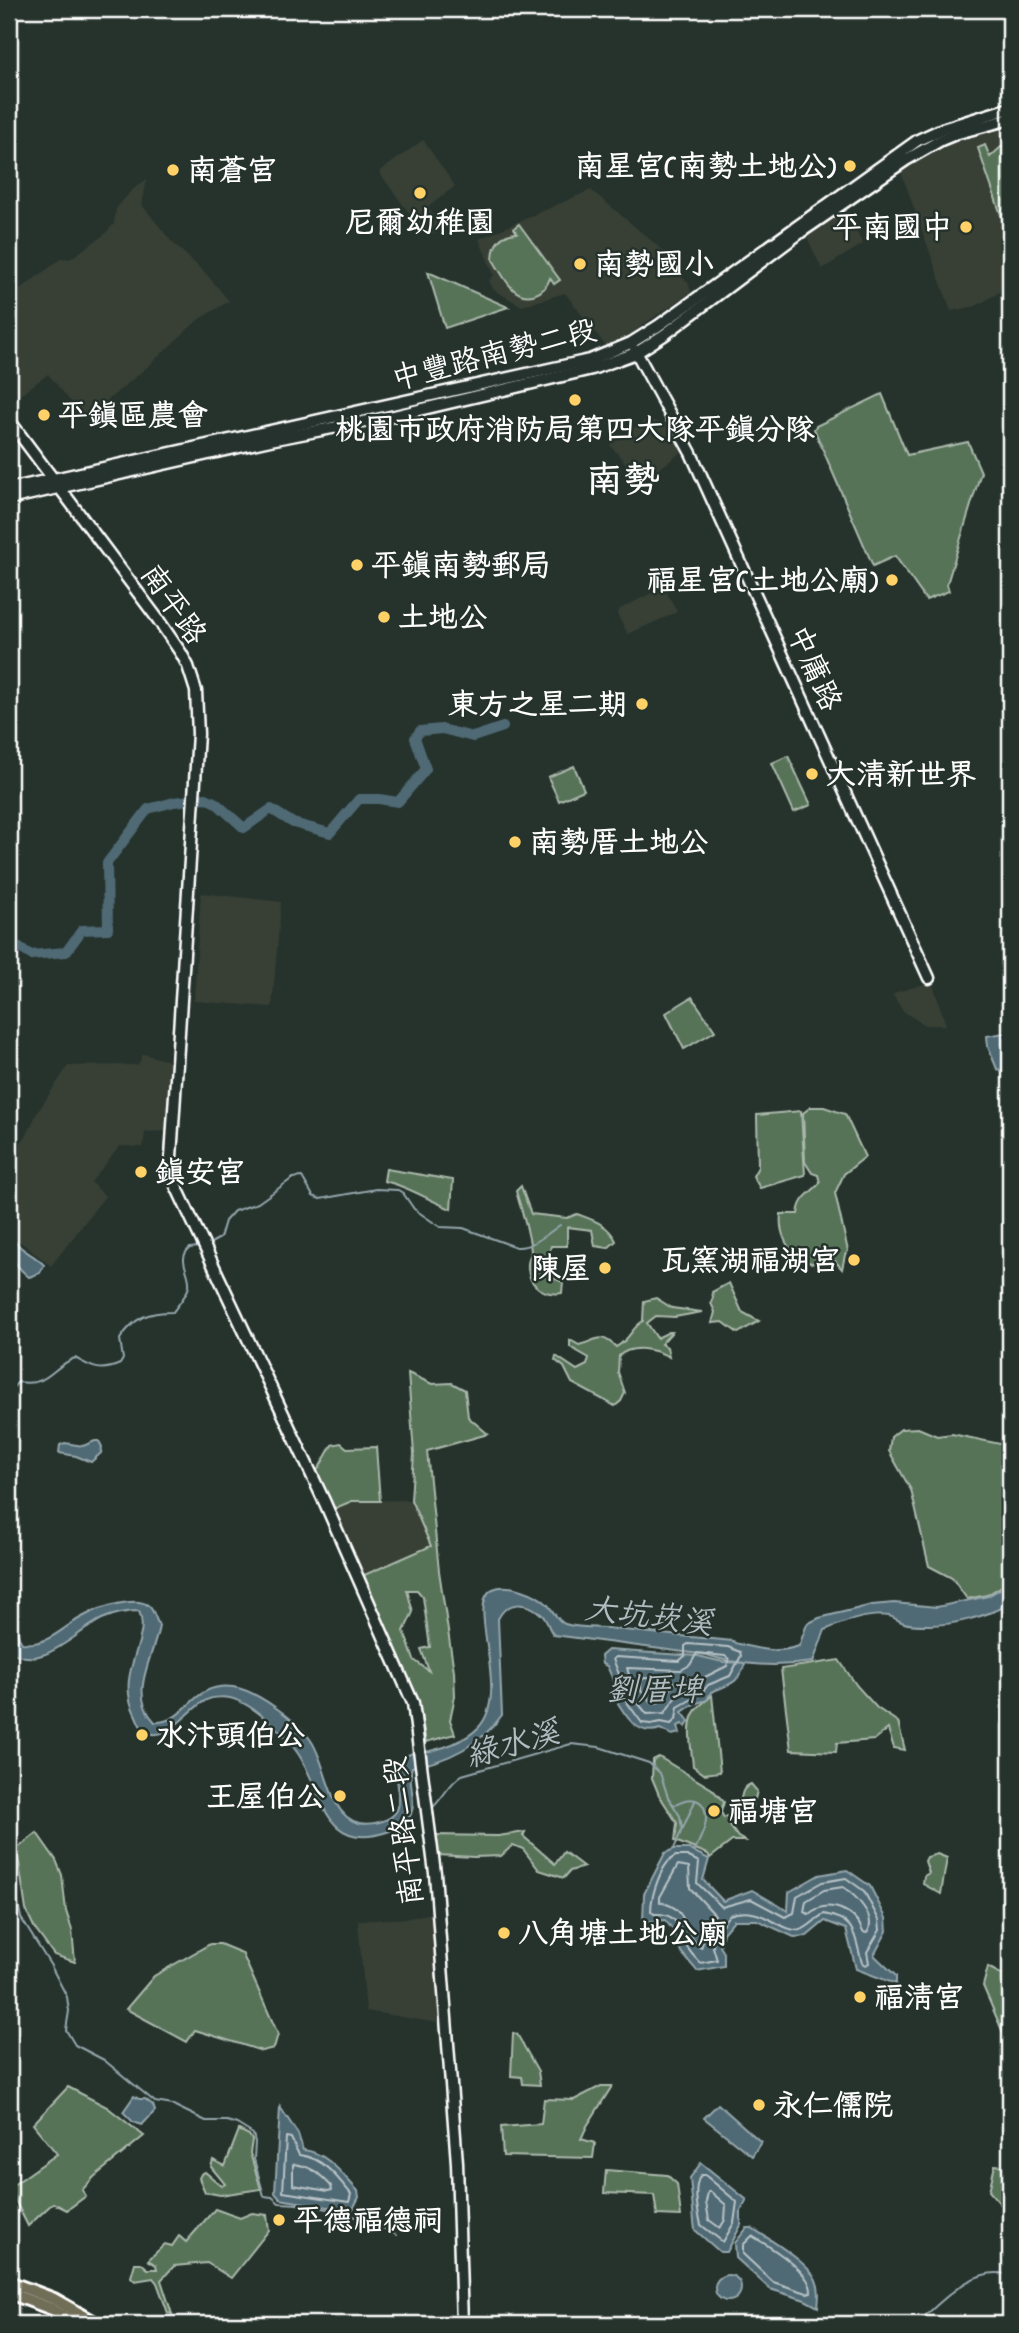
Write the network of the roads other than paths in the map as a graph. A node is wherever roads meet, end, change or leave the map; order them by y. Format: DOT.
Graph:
graph roads {
  1 [pos="1010,108"];
  2 [pos="1010,119"];
  3 [pos="634,348"];
  4 [pos="9,420"];
  5 [pos="52,479"];
  6 [pos="59,488"];
  7 [pos="9,489"];
  8 [pos="9,499"];
  9 [pos="929,978"];
  10 [pos="177,1057"];
  11 [pos="9,2282"];
  12 [pos="9,2293"];
  13 [pos="79,2324"];
  14 [pos="98,2324"];
  15 [pos="462,2324"];
  1 -- 3 [label="street, 中豐路南勢二段"];
  2 -- 3 [label="street, 中豐路南勢二段"];
  3 -- 5 [label="street, 中豐路南勢二段"];
  3 -- 6 [label="street, 中豐路南勢二段"];
  3 -- 9 [label="street, 中庸路"];
  4 -- 5 [label="street, 南平路"];
  5 -- 6 [label="street, 南平路"];
  5 -- 7 [label="street, 中豐路南勢二段"];
  6 -- 8 [label="street, 中豐路南勢二段"];
  6 -- 10 [label="street, 南平路"];
  10 -- 15 [label="street, 南平路二段"];
  11 -- 14 [label="main road"];
  12 -- 13 [label="main road"];
}
